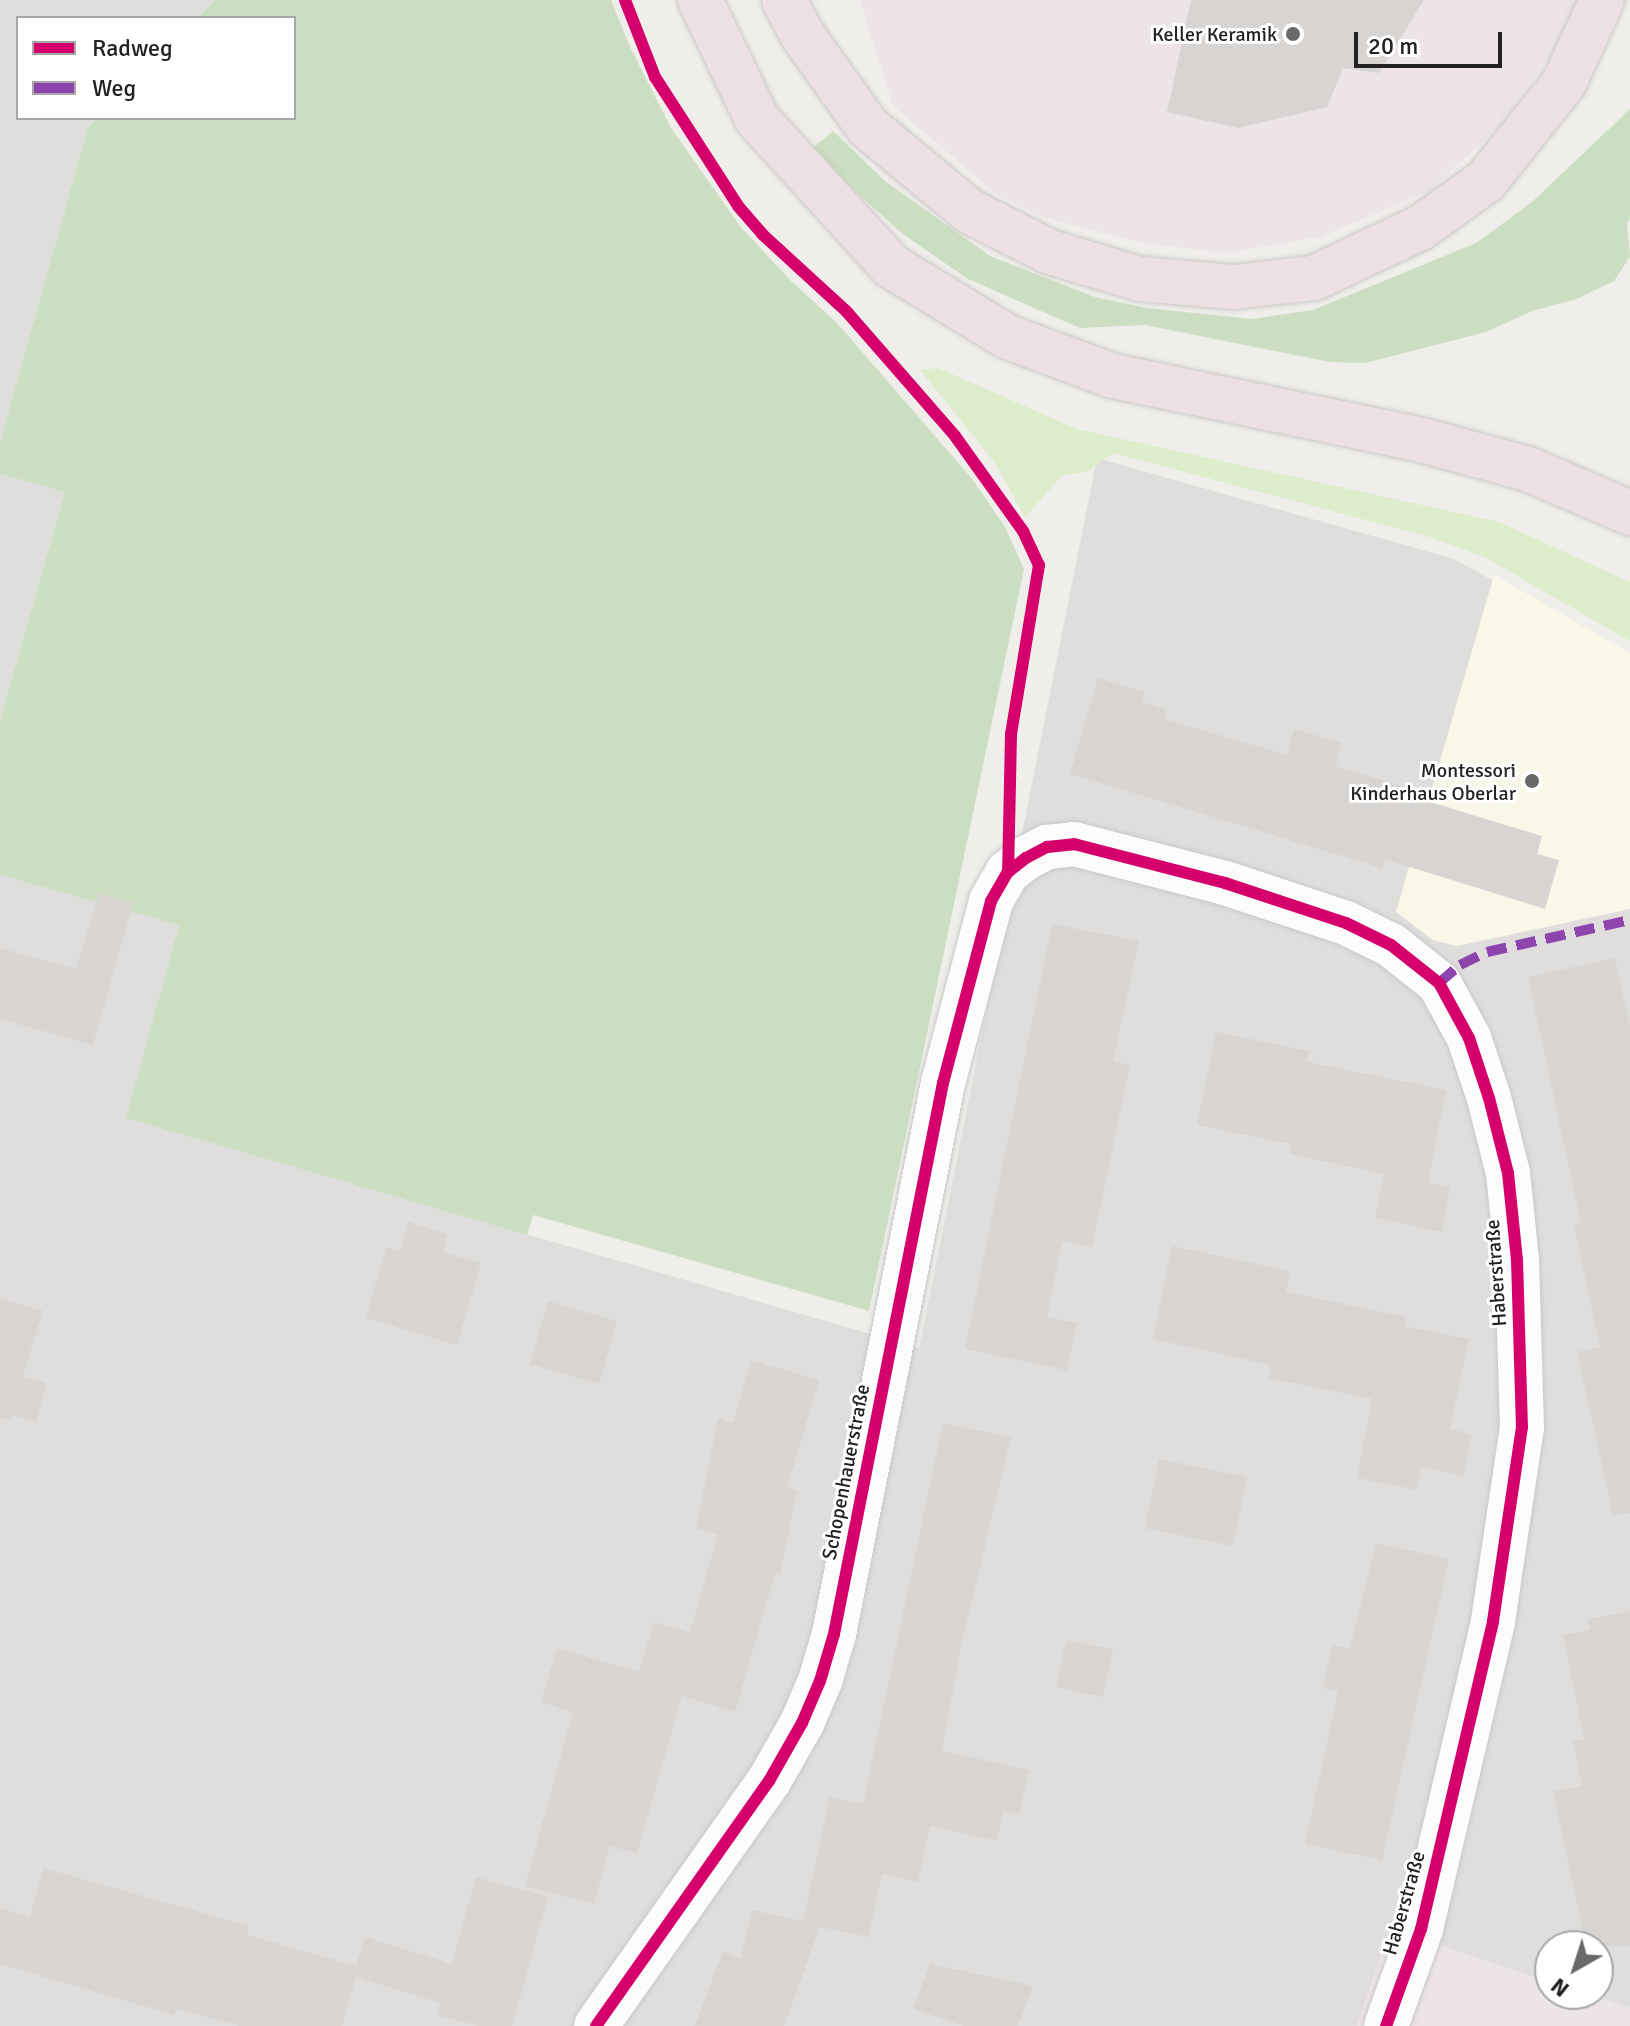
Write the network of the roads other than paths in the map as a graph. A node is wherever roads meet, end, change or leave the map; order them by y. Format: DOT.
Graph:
graph roads {
  1 [pos="700,0"];
  2 [pos="784,0"];
  3 [pos="1602,0"];
  4 [pos="1630,513"];
  5 [pos="1008,872"];
  6 [pos="596,2026"];
  7 [pos="1386,2026"];
  1 -- 4 [label="highway"];
  2 -- 3 [label="highway"];
  5 -- 6 [label="street, Schopenhauerstraße"];
  5 -- 7 [label="street, Haberstraße"];
}
